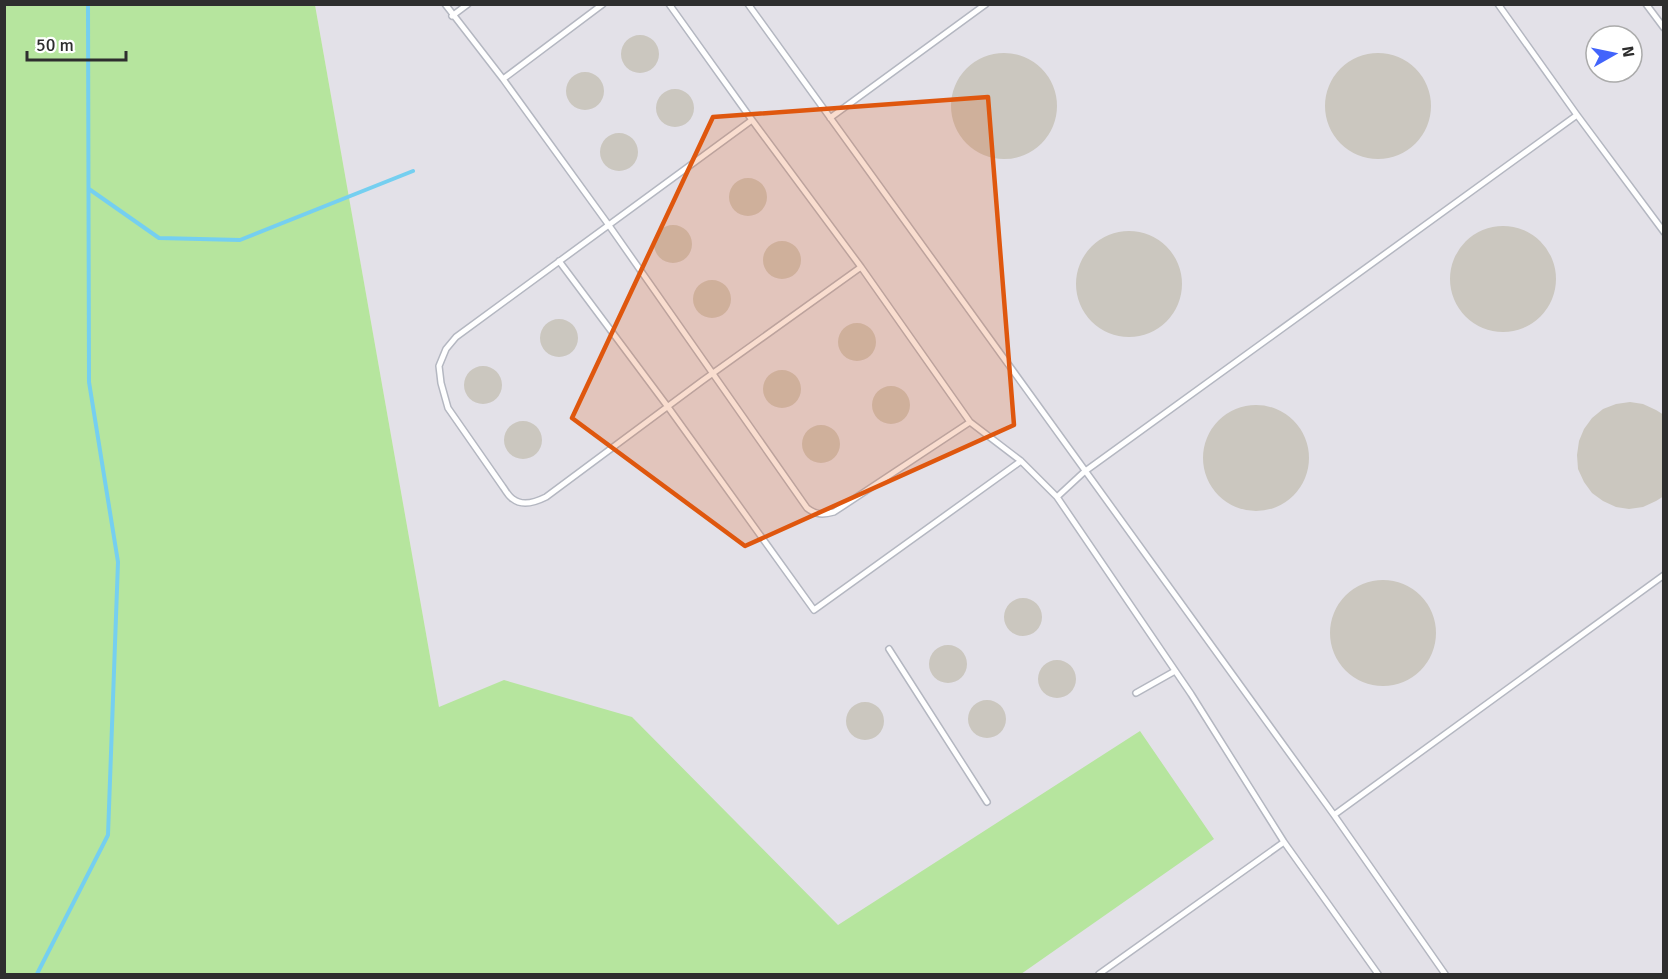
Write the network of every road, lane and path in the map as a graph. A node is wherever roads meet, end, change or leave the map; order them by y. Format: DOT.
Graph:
graph roads {
  1 [pos="444,4"];
  2 [pos="468,4"];
  3 [pos="603,4"];
  4 [pos="669,4"];
  5 [pos="747,4"];
  6 [pos="986,4"];
  7 [pos="1498,4"];
  8 [pos="1646,4"];
  9 [pos="452,16"];
  10 [pos="1664,28"];
  11 [pos="502,79"];
  12 [pos="1577,115"];
  13 [pos="830,118"];
  14 [pos="752,120"];
  15 [pos="608,224"];
  16 [pos="1664,232"];
  17 [pos="559,261"];
  18 [pos="861,267"];
  19 [pos="713,374"];
  20 [pos="668,407"];
  21 [pos="970,422"];
  22 [pos="1021,461"];
  23 [pos="1084,472"];
  24 [pos="1057,497"];
  25 [pos="1664,575"];
  26 [pos="889,649"];
  27 [pos="1175,671"];
  28 [pos="1136,693"];
  29 [pos="987,802"];
  30 [pos="1334,815"];
  31 [pos="1284,842"];
  32 [pos="1099,975"];
  33 [pos="1378,975"];
  34 [pos="1445,975"];
  1 -- 9 [label="lane"];
  2 -- 9 [label="lane"];
  3 -- 11 [label="lane"];
  4 -- 14 [label="lane"];
  5 -- 13 [label="lane"];
  6 -- 13 [label="lane"];
  7 -- 12 [label="lane"];
  8 -- 10 [label="lane"];
  9 -- 11 [label="lane"];
  11 -- 15 [label="lane"];
  12 -- 16 [label="lane"];
  12 -- 23 [label="lane"];
  13 -- 23 [label="lane"];
  14 -- 15 [label="lane"];
  14 -- 18 [label="lane"];
  15 -- 17 [label="lane"];
  15 -- 19 [label="lane"];
  17 -- 20 [label="lane"];
  17 -- 20 [label="lane"];
  18 -- 19 [label="lane"];
  18 -- 21 [label="lane"];
  19 -- 20 [label="lane"];
  19 -- 21 [label="lane"];
  20 -- 22 [label="lane"];
  21 -- 22 [label="lane"];
  22 -- 24 [label="lane"];
  23 -- 24 [label="lane"];
  23 -- 30 [label="lane"];
  24 -- 27 [label="lane"];
  25 -- 30 [label="lane"];
  26 -- 29 [label="lane"];
  27 -- 28 [label="lane"];
  27 -- 31 [label="lane"];
  30 -- 34 [label="lane"];
  31 -- 32 [label="lane"];
  31 -- 33 [label="lane"];
}
